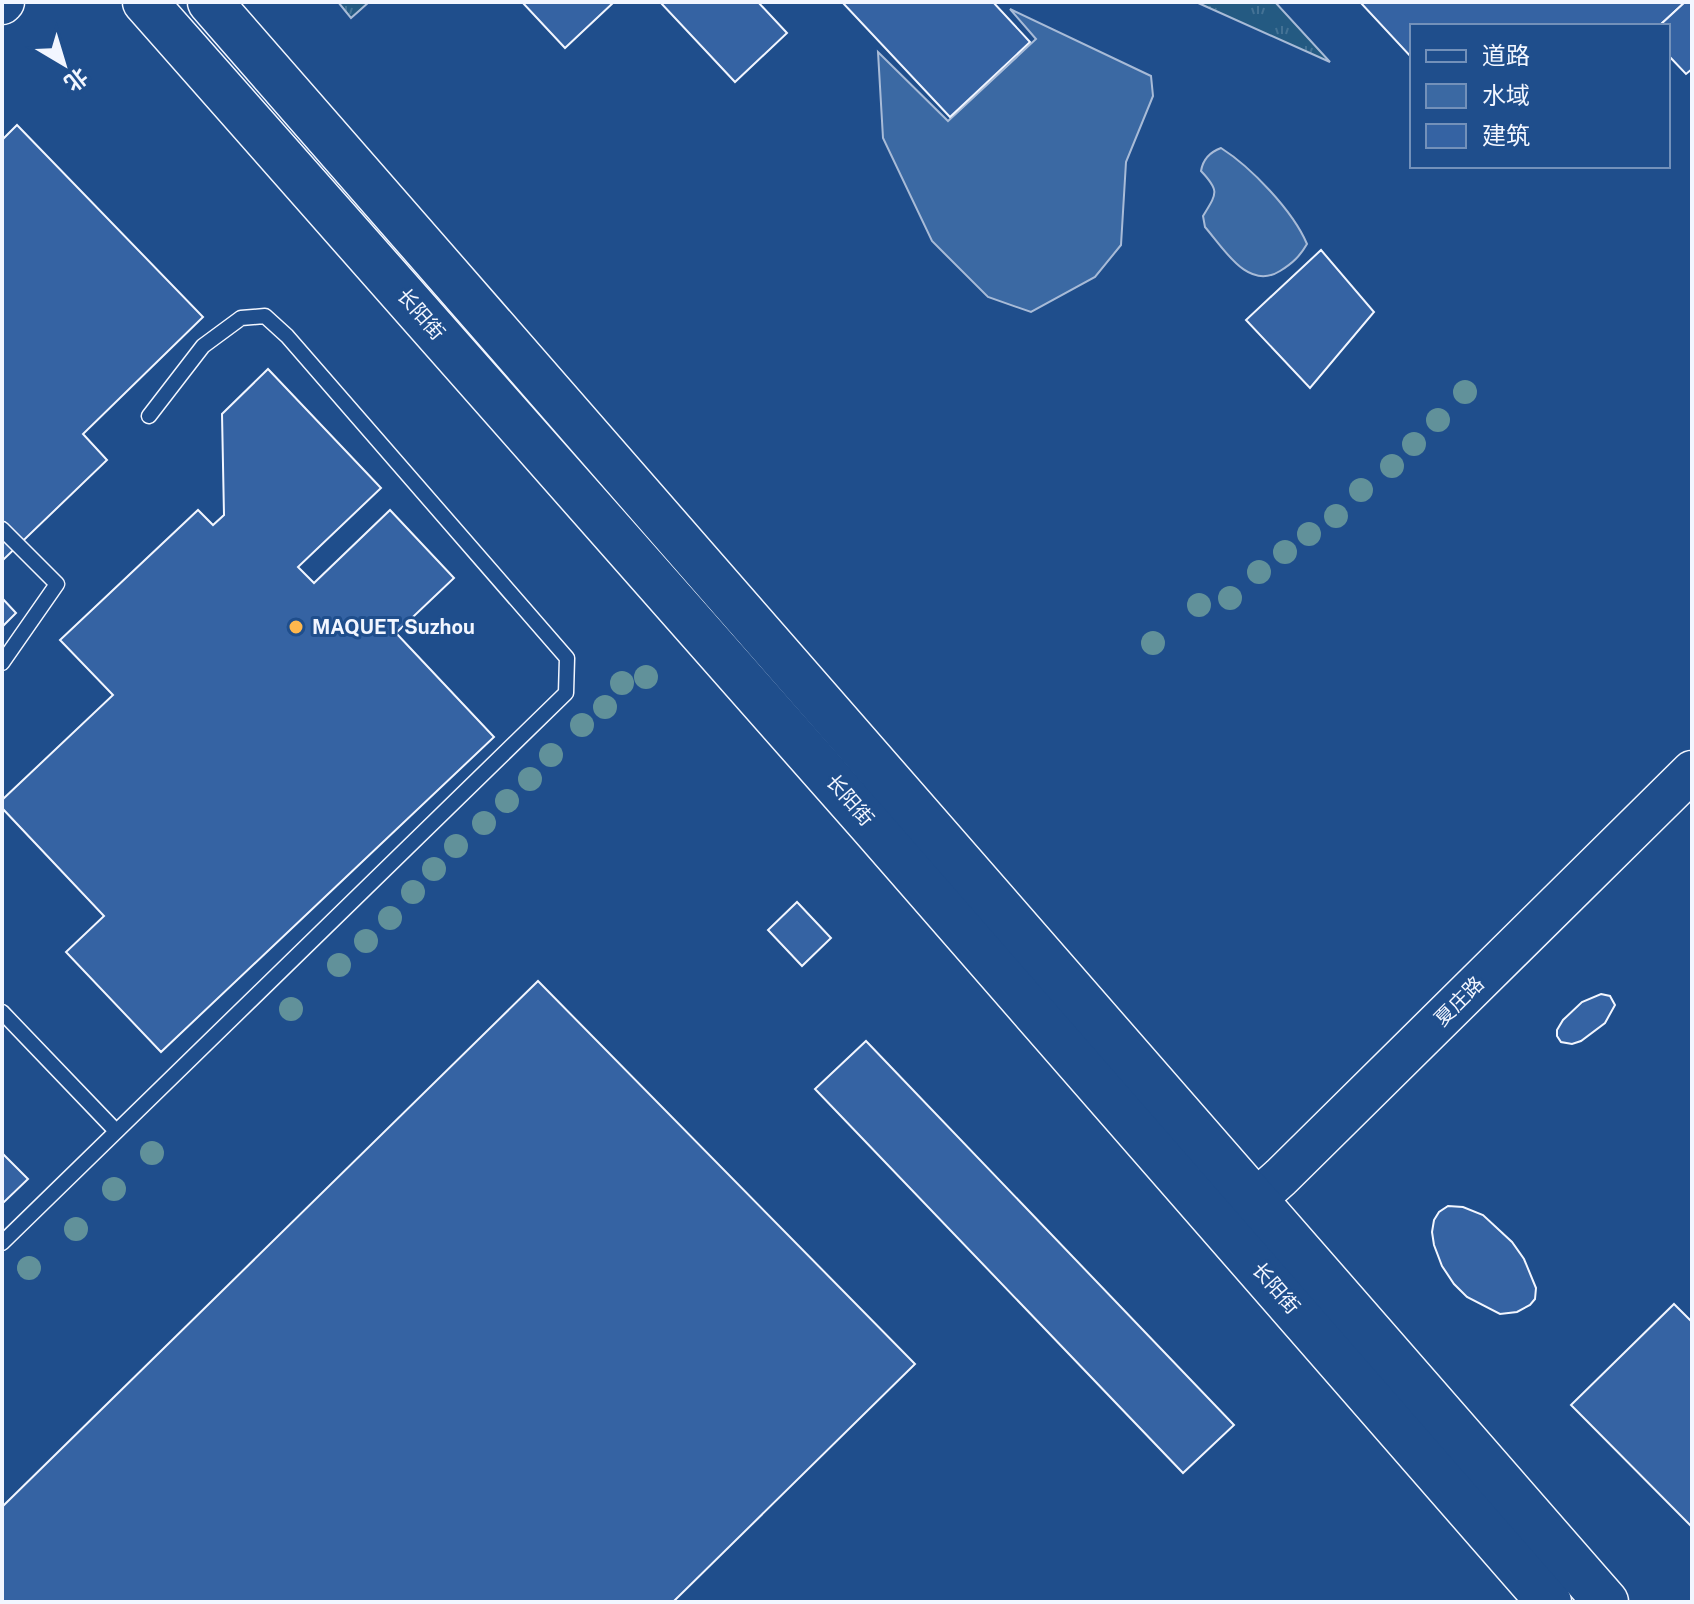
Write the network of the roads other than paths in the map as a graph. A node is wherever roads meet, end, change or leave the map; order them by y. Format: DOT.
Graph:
graph roads {
  1 [pos="145,2"];
  2 [pos="210,2"];
  3 [pos="149,416"];
  4 [pos="2,529"];
  5 [pos="2,663"];
  6 [pos="1692,771"];
  7 [pos="2,1012"];
  8 [pos="116,1131"];
  9 [pos="1257,1200"];
  10 [pos="1224,1228"];
  11 [pos="2,1243"];
  12 [pos="1549,1602"];
  13 [pos="1606,1602"];
  1 -- 10 [label="main road, 长阳街"];
  2 -- 9 [label="main road"];
  3 -- 8 [label="lane"];
  4 -- 5 [label="lane"];
  6 -- 9 [label="street, 夏庄路"];
  7 -- 8 [label="lane"];
  8 -- 11 [label="lane"];
  9 -- 10 [label="street, 夏庄路"];
  9 -- 13 [label="main road"];
  10 -- 12 [label="main road, 长阳街"];
}
